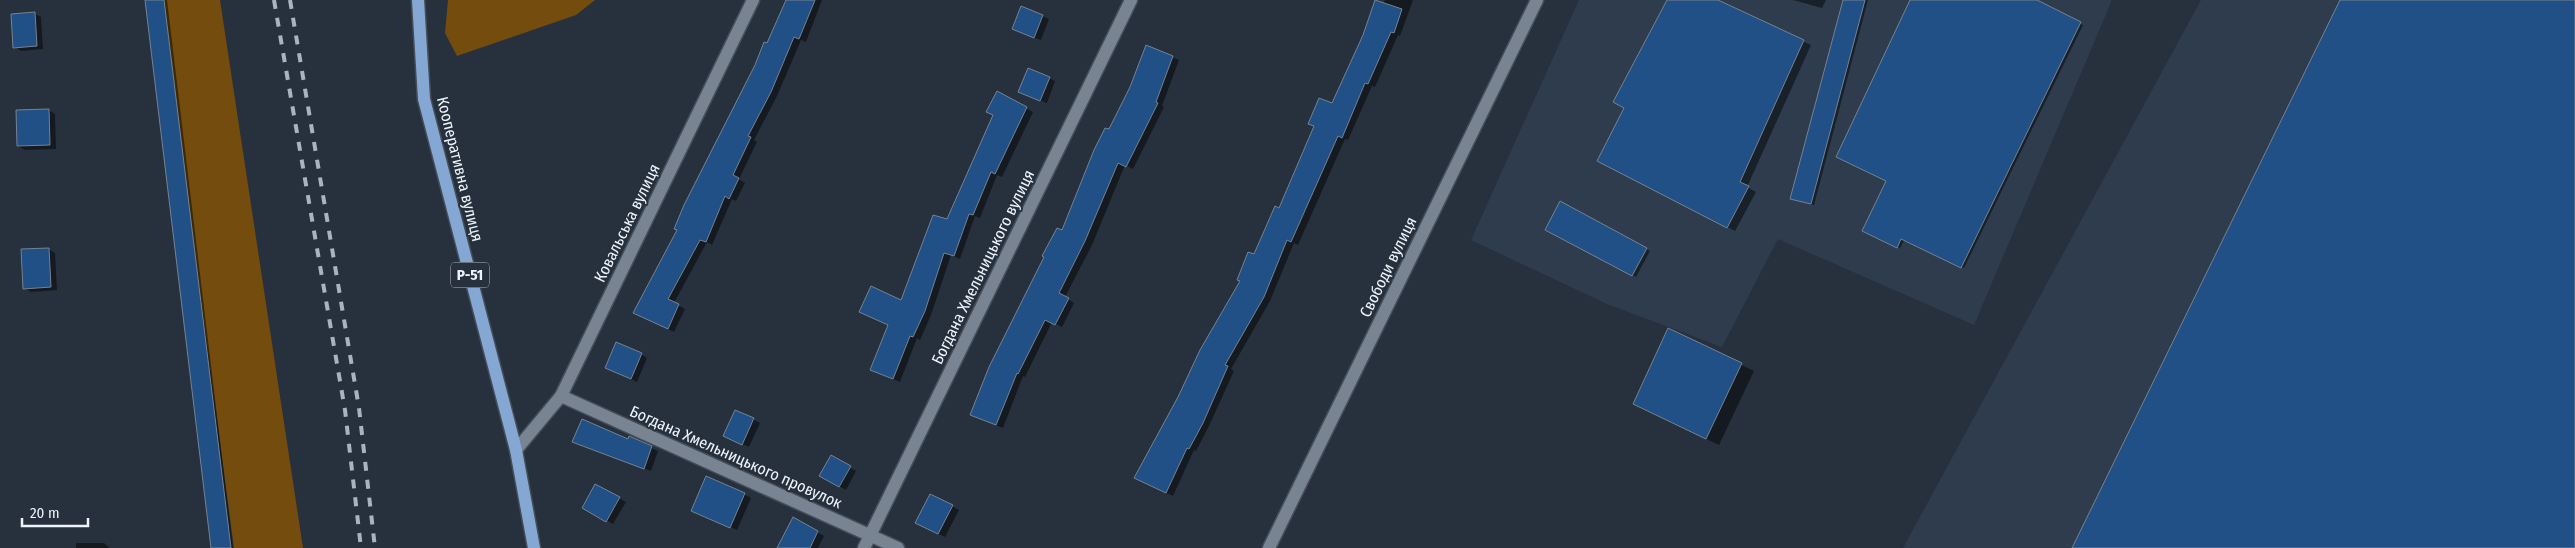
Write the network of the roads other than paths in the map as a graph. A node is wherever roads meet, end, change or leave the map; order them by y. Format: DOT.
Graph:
graph roads {
  1 [pos="418,0"];
  2 [pos="753,0"];
  3 [pos="1131,0"];
  4 [pos="1537,0"];
  5 [pos="561,396"];
  6 [pos="516,450"];
  7 [pos="870,536"];
  8 [pos="534,548"];
  9 [pos="864,548"];
  10 [pos="898,548"];
  11 [pos="1269,548"];
  1 -- 6 [label="main road, Кооперативна вулиця / Р-51"];
  2 -- 5 [label="street, Ковальська вулиця"];
  3 -- 7 [label="street, Богдана Хмельницького вулиця"];
  4 -- 11 [label="street, Свободи вулиця"];
  5 -- 6 [label="street, Ковальська вулиця"];
  5 -- 7 [label="street, Богдана Хмельницького провулок"];
  6 -- 8 [label="main road, Кооперативна вулиця / Р-51"];
  7 -- 9 [label="street, Богдана Хмельницького вулиця"];
  7 -- 10 [label="street, Богдана Хмельницького провулок"];
}
